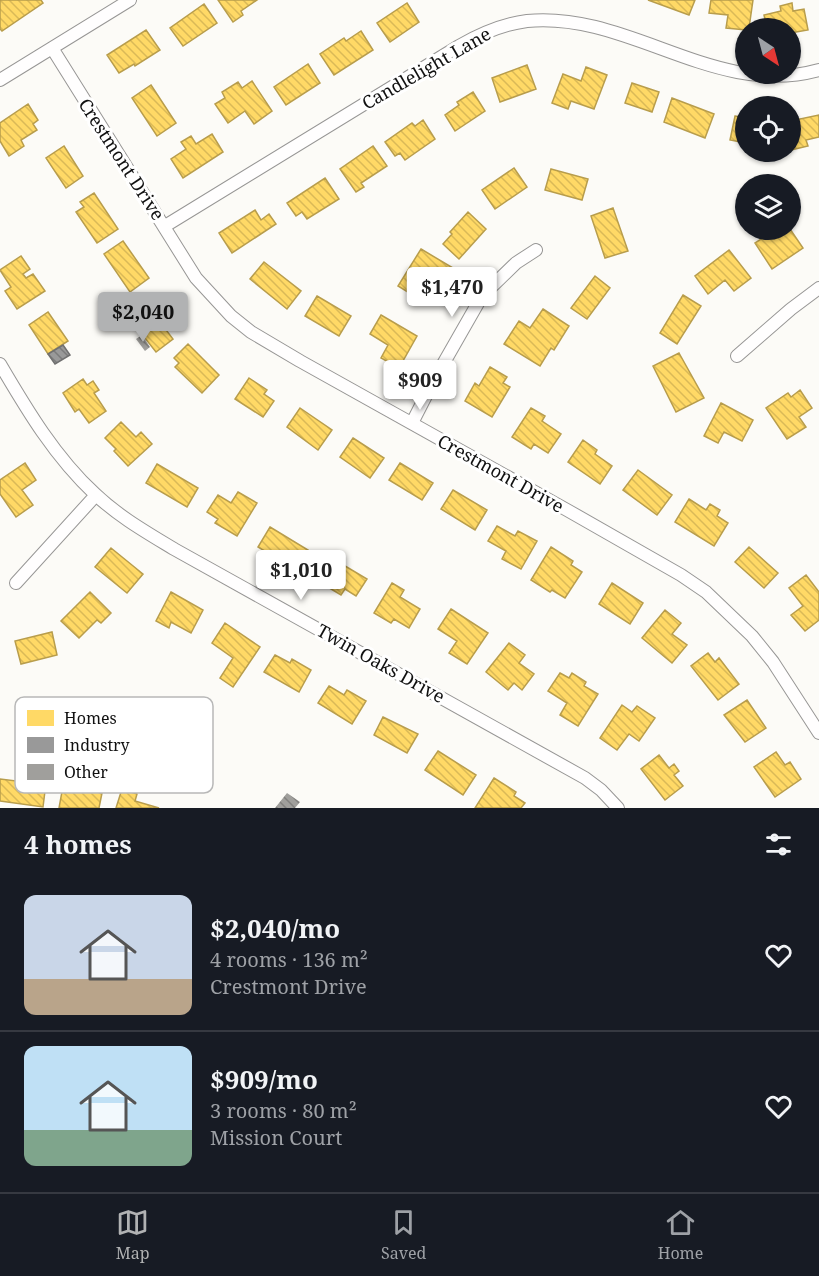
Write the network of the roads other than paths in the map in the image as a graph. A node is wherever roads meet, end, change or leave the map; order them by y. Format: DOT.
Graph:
graph roads {
  1 [pos="130,0"];
  2 [pos="52,48"];
  3 [pos="819,70"];
  4 [pos="0,80"];
  5 [pos="165,226"];
  6 [pos="536,250"];
  7 [pos="819,288"];
  8 [pos="737,356"];
  9 [pos="0,364"];
  10 [pos="412,423"];
  11 [pos="96,495"];
  12 [pos="16,583"];
  13 [pos="819,733"];
  14 [pos="618,808"];
  1 -- 2 [label="street"];
  2 -- 4 [label="street"];
  2 -- 5 [label="street, Crestmont Drive"];
  3 -- 5 [label="street, Candlelight Lane"];
  5 -- 10 [label="street, Crestmont Drive"];
  6 -- 10 [label="street"];
  7 -- 8 [label="street"];
  9 -- 11 [label="street, Twin Oaks Drive"];
  10 -- 13 [label="street, Crestmont Drive"];
  11 -- 12 [label="street"];
  11 -- 14 [label="street, Twin Oaks Drive"];
}
